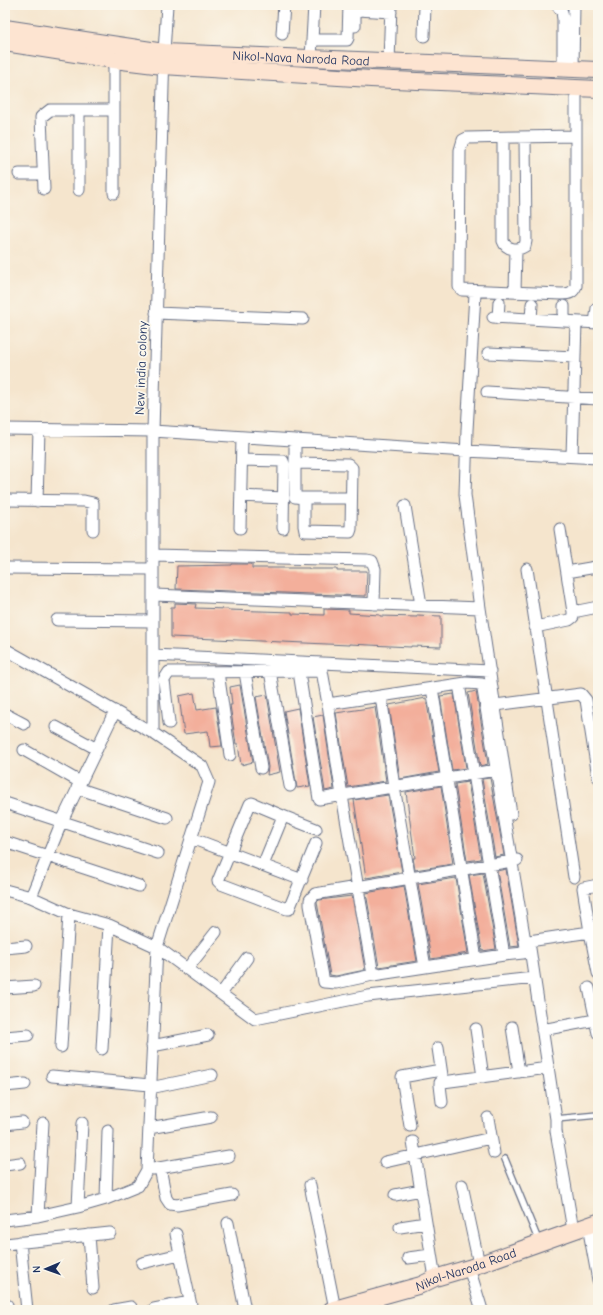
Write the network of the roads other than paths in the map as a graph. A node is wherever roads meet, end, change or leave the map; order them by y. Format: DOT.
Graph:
graph roads {
  1 [pos="167,5"];
  2 [pos="284,5"];
  3 [pos="314,5"];
  4 [pos="349,5"];
  5 [pos="425,5"];
  6 [pos="558,7"];
  7 [pos="574,7"];
  8 [pos="391,8"];
  9 [pos="5,28"];
  10 [pos="282,34"];
  11 [pos="424,36"];
  12 [pos="312,40"];
  13 [pos="354,40"];
  14 [pos="5,43"];
  15 [pos="312,58"];
  16 [pos="163,59"];
  17 [pos="114,60"];
  18 [pos="389,62"];
  19 [pos="568,69"];
  20 [pos="598,70"];
  21 [pos="576,89"];
  22 [pos="598,89"];
  23 [pos="79,110"];
  24 [pos="114,110"];
  25 [pos="575,136"];
  26 [pos="525,137"];
  27 [pos="503,138"];
  28 [pos="19,174"];
  29 [pos="42,174"];
  30 [pos="44,188"];
  31 [pos="78,190"];
  32 [pos="114,193"];
  33 [pos="516,249"];
  34 [pos="515,292"];
  35 [pos="475,294"];
  36 [pos="498,302"];
  37 [pos="532,304"];
  38 [pos="564,306"];
  39 [pos="597,308"];
  40 [pos="156,313"];
  41 [pos="303,319"];
  42 [pos="530,319"];
  43 [pos="564,321"];
  44 [pos="576,322"];
  45 [pos="597,323"];
  46 [pos="488,353"];
  47 [pos="575,357"];
  48 [pos="487,392"];
  49 [pos="574,398"];
  50 [pos="598,399"];
  51 [pos="5,429"];
  52 [pos="39,430"];
  53 [pos="153,431"];
  54 [pos="242,437"];
  55 [pos="295,440"];
  56 [pos="466,451"];
  57 [pos="572,456"];
  58 [pos="598,458"];
  59 [pos="242,460"];
  60 [pos="295,463"];
  61 [pos="241,496"];
  62 [pos="284,498"];
  63 [pos="304,498"];
  64 [pos="351,498"];
  65 [pos="5,500"];
  66 [pos="37,501"];
  67 [pos="405,506"];
  68 [pos="240,528"];
  69 [pos="283,528"];
  70 [pos="560,529"];
  71 [pos="93,530"];
  72 [pos="153,555"];
  73 [pos="596,567"];
  74 [pos="5,568"];
  75 [pos="153,569"];
  76 [pos="527,569"];
  77 [pos="567,572"];
  78 [pos="154,595"];
  79 [pos="374,604"];
  80 [pos="421,605"];
  81 [pos="598,607"];
  82 [pos="480,608"];
  83 [pos="573,612"];
  84 [pos="57,620"];
  85 [pos="153,621"];
  86 [pos="536,627"];
  87 [pos="5,650"];
  88 [pos="153,655"];
  89 [pos="270,671"];
  90 [pos="490,671"];
  91 [pos="218,672"];
  92 [pos="245,672"];
  93 [pos="299,672"];
  94 [pos="459,684"];
  95 [pos="432,688"];
  96 [pos="381,696"];
  97 [pos="547,698"];
  98 [pos="328,704"];
  99 [pos="495,705"];
  100 [pos="114,711"];
  101 [pos="5,714"];
  102 [pos="169,723"];
  103 [pos="24,724"];
  104 [pos="56,727"];
  105 [pos="594,731"];
  106 [pos="153,733"];
  107 [pos="97,748"];
  108 [pos="24,750"];
  109 [pos="230,755"];
  110 [pos="597,762"];
  111 [pos="261,768"];
  112 [pos="500,770"];
  113 [pos="474,774"];
  114 [pos="598,777"];
  115 [pos="446,779"];
  116 [pos="79,785"];
  117 [pos="290,786"];
  118 [pos="394,787"];
  119 [pos="342,796"];
  120 [pos="5,803"];
  121 [pos="283,816"];
  122 [pos="167,818"];
  123 [pos="62,821"];
  124 [pos="316,828"];
  125 [pos="191,838"];
  126 [pos="5,842"];
  127 [pos="316,844"];
  128 [pos="229,852"];
  129 [pos="158,853"];
  130 [pos="48,856"];
  131 [pos="515,860"];
  132 [pos="263,865"];
  133 [pos="488,865"];
  134 [pos="461,869"];
  135 [pos="574,877"];
  136 [pos="409,878"];
  137 [pos="302,880"];
  138 [pos="598,885"];
  139 [pos="139,886"];
  140 [pos="358,887"];
  141 [pos="5,890"];
  142 [pos="31,897"];
  143 [pos="69,914"];
  144 [pos="109,925"];
  145 [pos="593,931"];
  146 [pos="216,932"];
  147 [pos="529,941"];
  148 [pos="26,946"];
  149 [pos="157,947"];
  150 [pos="5,948"];
  151 [pos="504,955"];
  152 [pos="247,958"];
  153 [pos="476,959"];
  154 [pos="425,967"];
  155 [pos="187,968"];
  156 [pos="598,973"];
  157 [pos="373,975"];
  158 [pos="534,978"];
  159 [pos="34,986"];
  160 [pos="5,988"];
  161 [pos="589,988"];
  162 [pos="221,994"];
  163 [pos="596,1014"];
  164 [pos="512,1027"];
  165 [pos="476,1029"];
  166 [pos="542,1030"];
  167 [pos="598,1034"];
  168 [pos="28,1035"];
  169 [pos="208,1035"];
  170 [pos="5,1037"];
  171 [pos="152,1046"];
  172 [pos="60,1047"];
  173 [pos="438,1048"];
  174 [pos="102,1050"];
  175 [pos="548,1068"];
  176 [pos="441,1070"];
  177 [pos="519,1072"];
  178 [pos="212,1075"];
  179 [pos="52,1076"];
  180 [pos="483,1077"];
  181 [pos="442,1082"];
  182 [pos="25,1084"];
  183 [pos="5,1086"];
  184 [pos="150,1086"];
  185 [pos="442,1102"];
  186 [pos="598,1115"];
  187 [pos="211,1117"];
  188 [pos="488,1118"];
  189 [pos="556,1119"];
  190 [pos="22,1122"];
  191 [pos="43,1123"];
  192 [pos="82,1123"];
  193 [pos="5,1124"];
  194 [pos="410,1126"];
  195 [pos="149,1128"];
  196 [pos="108,1131"];
  197 [pos="491,1138"];
  198 [pos="413,1142"];
  199 [pos="494,1153"];
  200 [pos="416,1155"];
  201 [pos="229,1156"];
  202 [pos="505,1159"];
  203 [pos="385,1162"];
  204 [pos="20,1163"];
  205 [pos="5,1164"];
  206 [pos="160,1168"];
  207 [pos="147,1170"];
  208 [pos="310,1185"];
  209 [pos="462,1185"];
  210 [pos="421,1190"];
  211 [pos="232,1195"];
  212 [pos="395,1195"];
  213 [pos="106,1199"];
  214 [pos="78,1207"];
  215 [pos="38,1216"];
  216 [pos="5,1220"];
  217 [pos="228,1223"];
  218 [pos="426,1223"];
  219 [pos="586,1226"];
  220 [pos="400,1227"];
  221 [pos="110,1233"];
  222 [pos="176,1234"];
  223 [pos="89,1236"];
  224 [pos="20,1242"];
  225 [pos="540,1242"];
  226 [pos="5,1244"];
  227 [pos="180,1254"];
  228 [pos="431,1255"];
  229 [pos="408,1258"];
  230 [pos="142,1263"];
  231 [pos="474,1266"];
  232 [pos="435,1278"];
  233 [pos="598,1280"];
  234 [pos="93,1288"];
  235 [pos="191,1306"];
  236 [pos="130,1307"];
  237 [pos="154,1309"];
  238 [pos="27,1310"];
  239 [pos="114,1310"];
  240 [pos="245,1310"];
  241 [pos="333,1310"];
  242 [pos="482,1310"];
  1 -- 16 [label="street, New india colony"];
  2 -- 10 [label="street"];
  3 -- 12 [label="street"];
  4 -- 12 [label="street"];
  5 -- 11 [label="street"];
  6 -- 7 [label="street"];
  6 -- 19 [label="street"];
  7 -- 19 [label="street"];
  8 -- 13 [label="street"];
  8 -- 18 [label="street"];
  9 -- 16 [label="street, Nikol-Nava Naroda Road"];
  12 -- 15 [label="street"];
  14 -- 17 [label="street"];
  15 -- 16 [label="street, Nikol-Nava Naroda Road"];
  15 -- 18 [label="street, Nikol-Nava Naroda Road"];
  16 -- 17 [label="street"];
  16 -- 21 [label="street"];
  16 -- 40 [label="street, New india colony"];
  17 -- 24 [label="street"];
  18 -- 19 [label="street, Nikol-Nava Naroda Road"];
  19 -- 20 [label="street, Nikol-Nava Naroda Road"];
  21 -- 22 [label="street"];
  21 -- 25 [label="street"];
  23 -- 24 [label="street"];
  23 -- 29 [label="street"];
  23 -- 31 [label="street"];
  24 -- 32 [label="street"];
  25 -- 26 [label="street"];
  25 -- 34 [label="street"];
  26 -- 27 [label="street"];
  26 -- 33 [label="street"];
  27 -- 33 [label="street"];
  27 -- 34 [label="street"];
  28 -- 29 [label="street"];
  29 -- 30 [label="street"];
  33 -- 34 [label="street"];
  35 -- 56 [label="street"];
  36 -- 42 [label="street"];
  37 -- 42 [label="street"];
  38 -- 43 [label="street"];
  39 -- 45 [label="street"];
  40 -- 41 [label="street"];
  40 -- 53 [label="street, New india colony"];
  42 -- 43 [label="street"];
  43 -- 44 [label="street"];
  44 -- 45 [label="street"];
  44 -- 47 [label="street"];
  46 -- 47 [label="street"];
  47 -- 49 [label="street"];
  48 -- 49 [label="street"];
  49 -- 50 [label="street"];
  49 -- 57 [label="street"];
  51 -- 52 [label="street"];
  52 -- 53 [label="street"];
  52 -- 66 [label="street"];
  53 -- 54 [label="street"];
  53 -- 72 [label="street, New india colony"];
  54 -- 55 [label="street"];
  54 -- 59 [label="street"];
  55 -- 56 [label="street"];
  55 -- 60 [label="street"];
  56 -- 57 [label="street"];
  56 -- 82 [label="street"];
  57 -- 58 [label="street"];
  59 -- 61 [label="street"];
  59 -- 62 [label="street"];
  60 -- 63 [label="street"];
  60 -- 64 [label="street"];
  61 -- 62 [label="street"];
  61 -- 68 [label="street"];
  62 -- 69 [label="street"];
  63 -- 64 [label="street"];
  63 -- 64 [label="street"];
  65 -- 66 [label="street"];
  66 -- 71 [label="street"];
  67 -- 80 [label="street"];
  70 -- 77 [label="street"];
  72 -- 75 [label="street, New india colony"];
  72 -- 79 [label="street"];
  73 -- 77 [label="street"];
  74 -- 75 [label="street"];
  75 -- 78 [label="street, New india colony"];
  76 -- 86 [label="street"];
  77 -- 83 [label="street"];
  78 -- 79 [label="street"];
  78 -- 85 [label="street, New india colony"];
  79 -- 80 [label="street"];
  80 -- 82 [label="street"];
  81 -- 83 [label="street"];
  82 -- 90 [label="street"];
  83 -- 86 [label="street"];
  84 -- 85 [label="street"];
  85 -- 88 [label="street, New india colony"];
  86 -- 97 [label="street"];
  87 -- 100 [label="street"];
  88 -- 90 [label="street"];
  88 -- 106 [label="street, New india colony"];
  89 -- 92 [label="street"];
  89 -- 93 [label="street"];
  89 -- 117 [label="street"];
  90 -- 99 [label="street"];
  91 -- 92 [label="street"];
  91 -- 102 [label="street"];
  91 -- 109 [label="street"];
  92 -- 111 [label="street"];
  93 -- 98 [label="street"];
  93 -- 119 [label="street"];
  94 -- 95 [label="street"];
  94 -- 112 [label="street"];
  94 -- 113 [label="street"];
  95 -- 96 [label="street"];
  95 -- 115 [label="street"];
  96 -- 98 [label="street"];
  96 -- 118 [label="street"];
  97 -- 99 [label="street"];
  97 -- 105 [label="street"];
  97 -- 135 [label="street"];
  98 -- 119 [label="street"];
  99 -- 112 [label="street"];
  100 -- 106 [label="street"];
  100 -- 107 [label="street"];
  101 -- 103 [label="street"];
  104 -- 107 [label="street"];
  105 -- 110 [label="street"];
  106 -- 125 [label="street"];
  107 -- 116 [label="street"];
  108 -- 116 [label="street"];
  110 -- 114 [label="street"];
  112 -- 113 [label="street"];
  112 -- 131 [label="street"];
  113 -- 115 [label="street"];
  113 -- 133 [label="street"];
  115 -- 118 [label="street"];
  115 -- 134 [label="street"];
  116 -- 122 [label="street"];
  116 -- 123 [label="street"];
  118 -- 119 [label="street"];
  118 -- 136 [label="street"];
  119 -- 140 [label="street"];
  120 -- 123 [label="street"];
  121 -- 124 [label="street"];
  121 -- 128 [label="street"];
  121 -- 132 [label="street"];
  123 -- 129 [label="street"];
  123 -- 130 [label="street"];
  125 -- 128 [label="street"];
  125 -- 149 [label="street"];
  126 -- 130 [label="street"];
  127 -- 137 [label="street"];
  128 -- 132 [label="street"];
  128 -- 137 [label="street"];
  130 -- 139 [label="street"];
  130 -- 142 [label="street"];
  131 -- 133 [label="street"];
  131 -- 147 [label="street"];
  131 -- 151 [label="street"];
  132 -- 137 [label="street"];
  133 -- 134 [label="street"];
  133 -- 151 [label="street"];
  134 -- 136 [label="street"];
  134 -- 153 [label="street"];
  136 -- 140 [label="street"];
  136 -- 154 [label="street"];
  138 -- 145 [label="street"];
  140 -- 157 [label="street"];
  140 -- 157 [label="street"];
  141 -- 142 [label="street"];
  142 -- 143 [label="street"];
  143 -- 144 [label="street"];
  143 -- 172 [label="street"];
  144 -- 149 [label="street"];
  144 -- 174 [label="street"];
  145 -- 147 [label="street"];
  145 -- 156 [label="street"];
  146 -- 155 [label="street"];
  147 -- 158 [label="street"];
  148 -- 150 [label="street"];
  149 -- 155 [label="street"];
  149 -- 171 [label="street"];
  151 -- 153 [label="street"];
  152 -- 162 [label="street"];
  153 -- 154 [label="street"];
  154 -- 157 [label="street"];
  155 -- 162 [label="street"];
  158 -- 162 [label="street"];
  158 -- 166 [label="street"];
  159 -- 160 [label="street"];
  161 -- 163 [label="street"];
  163 -- 166 [label="street"];
  163 -- 167 [label="street"];
  164 -- 177 [label="street"];
  165 -- 180 [label="street"];
  166 -- 175 [label="street"];
  168 -- 170 [label="street"];
  169 -- 171 [label="street"];
  171 -- 184 [label="street"];
  173 -- 176 [label="street"];
  175 -- 177 [label="street"];
  175 -- 189 [label="street"];
  176 -- 181 [label="street"];
  176 -- 194 [label="street"];
  177 -- 180 [label="street"];
  178 -- 184 [label="street"];
  179 -- 184 [label="street"];
  180 -- 181 [label="street"];
  181 -- 185 [label="street"];
  182 -- 183 [label="street"];
  184 -- 195 [label="street"];
  186 -- 189 [label="lane"];
  187 -- 195 [label="street"];
  188 -- 197 [label="street"];
  189 -- 219 [label="street"];
  190 -- 193 [label="street"];
  191 -- 215 [label="street"];
  192 -- 214 [label="street"];
  195 -- 207 [label="street"];
  196 -- 213 [label="street"];
  197 -- 199 [label="street"];
  197 -- 200 [label="street"];
  198 -- 200 [label="street"];
  200 -- 203 [label="street"];
  200 -- 210 [label="street"];
  201 -- 206 [label="street"];
  202 -- 225 [label="lane"];
  204 -- 205 [label="street"];
  206 -- 207 [label="street"];
  206 -- 211 [label="street"];
  207 -- 213 [label="street"];
  208 -- 241 [label="street"];
  209 -- 231 [label="street"];
  210 -- 212 [label="street"];
  210 -- 218 [label="street"];
  213 -- 214 [label="street"];
  214 -- 215 [label="street"];
  215 -- 216 [label="street"];
  217 -- 240 [label="street"];
  218 -- 220 [label="street"];
  218 -- 228 [label="street"];
  219 -- 225 [label="street, Nikol-Naroda Road"];
  219 -- 233 [label="street"];
  221 -- 223 [label="street"];
  222 -- 227 [label="street"];
  223 -- 224 [label="street"];
  223 -- 234 [label="street"];
  224 -- 226 [label="street"];
  224 -- 238 [label="street"];
  225 -- 231 [label="street, Nikol-Naroda Road"];
  227 -- 230 [label="street"];
  227 -- 235 [label="street"];
  228 -- 229 [label="street"];
  228 -- 232 [label="street"];
  231 -- 232 [label="street, Nikol-Naroda Road"];
  231 -- 242 [label="street"];
  232 -- 241 [label="street, Nikol-Naroda Road"];
  235 -- 237 [label="street"];
  236 -- 239 [label="street"];
}
